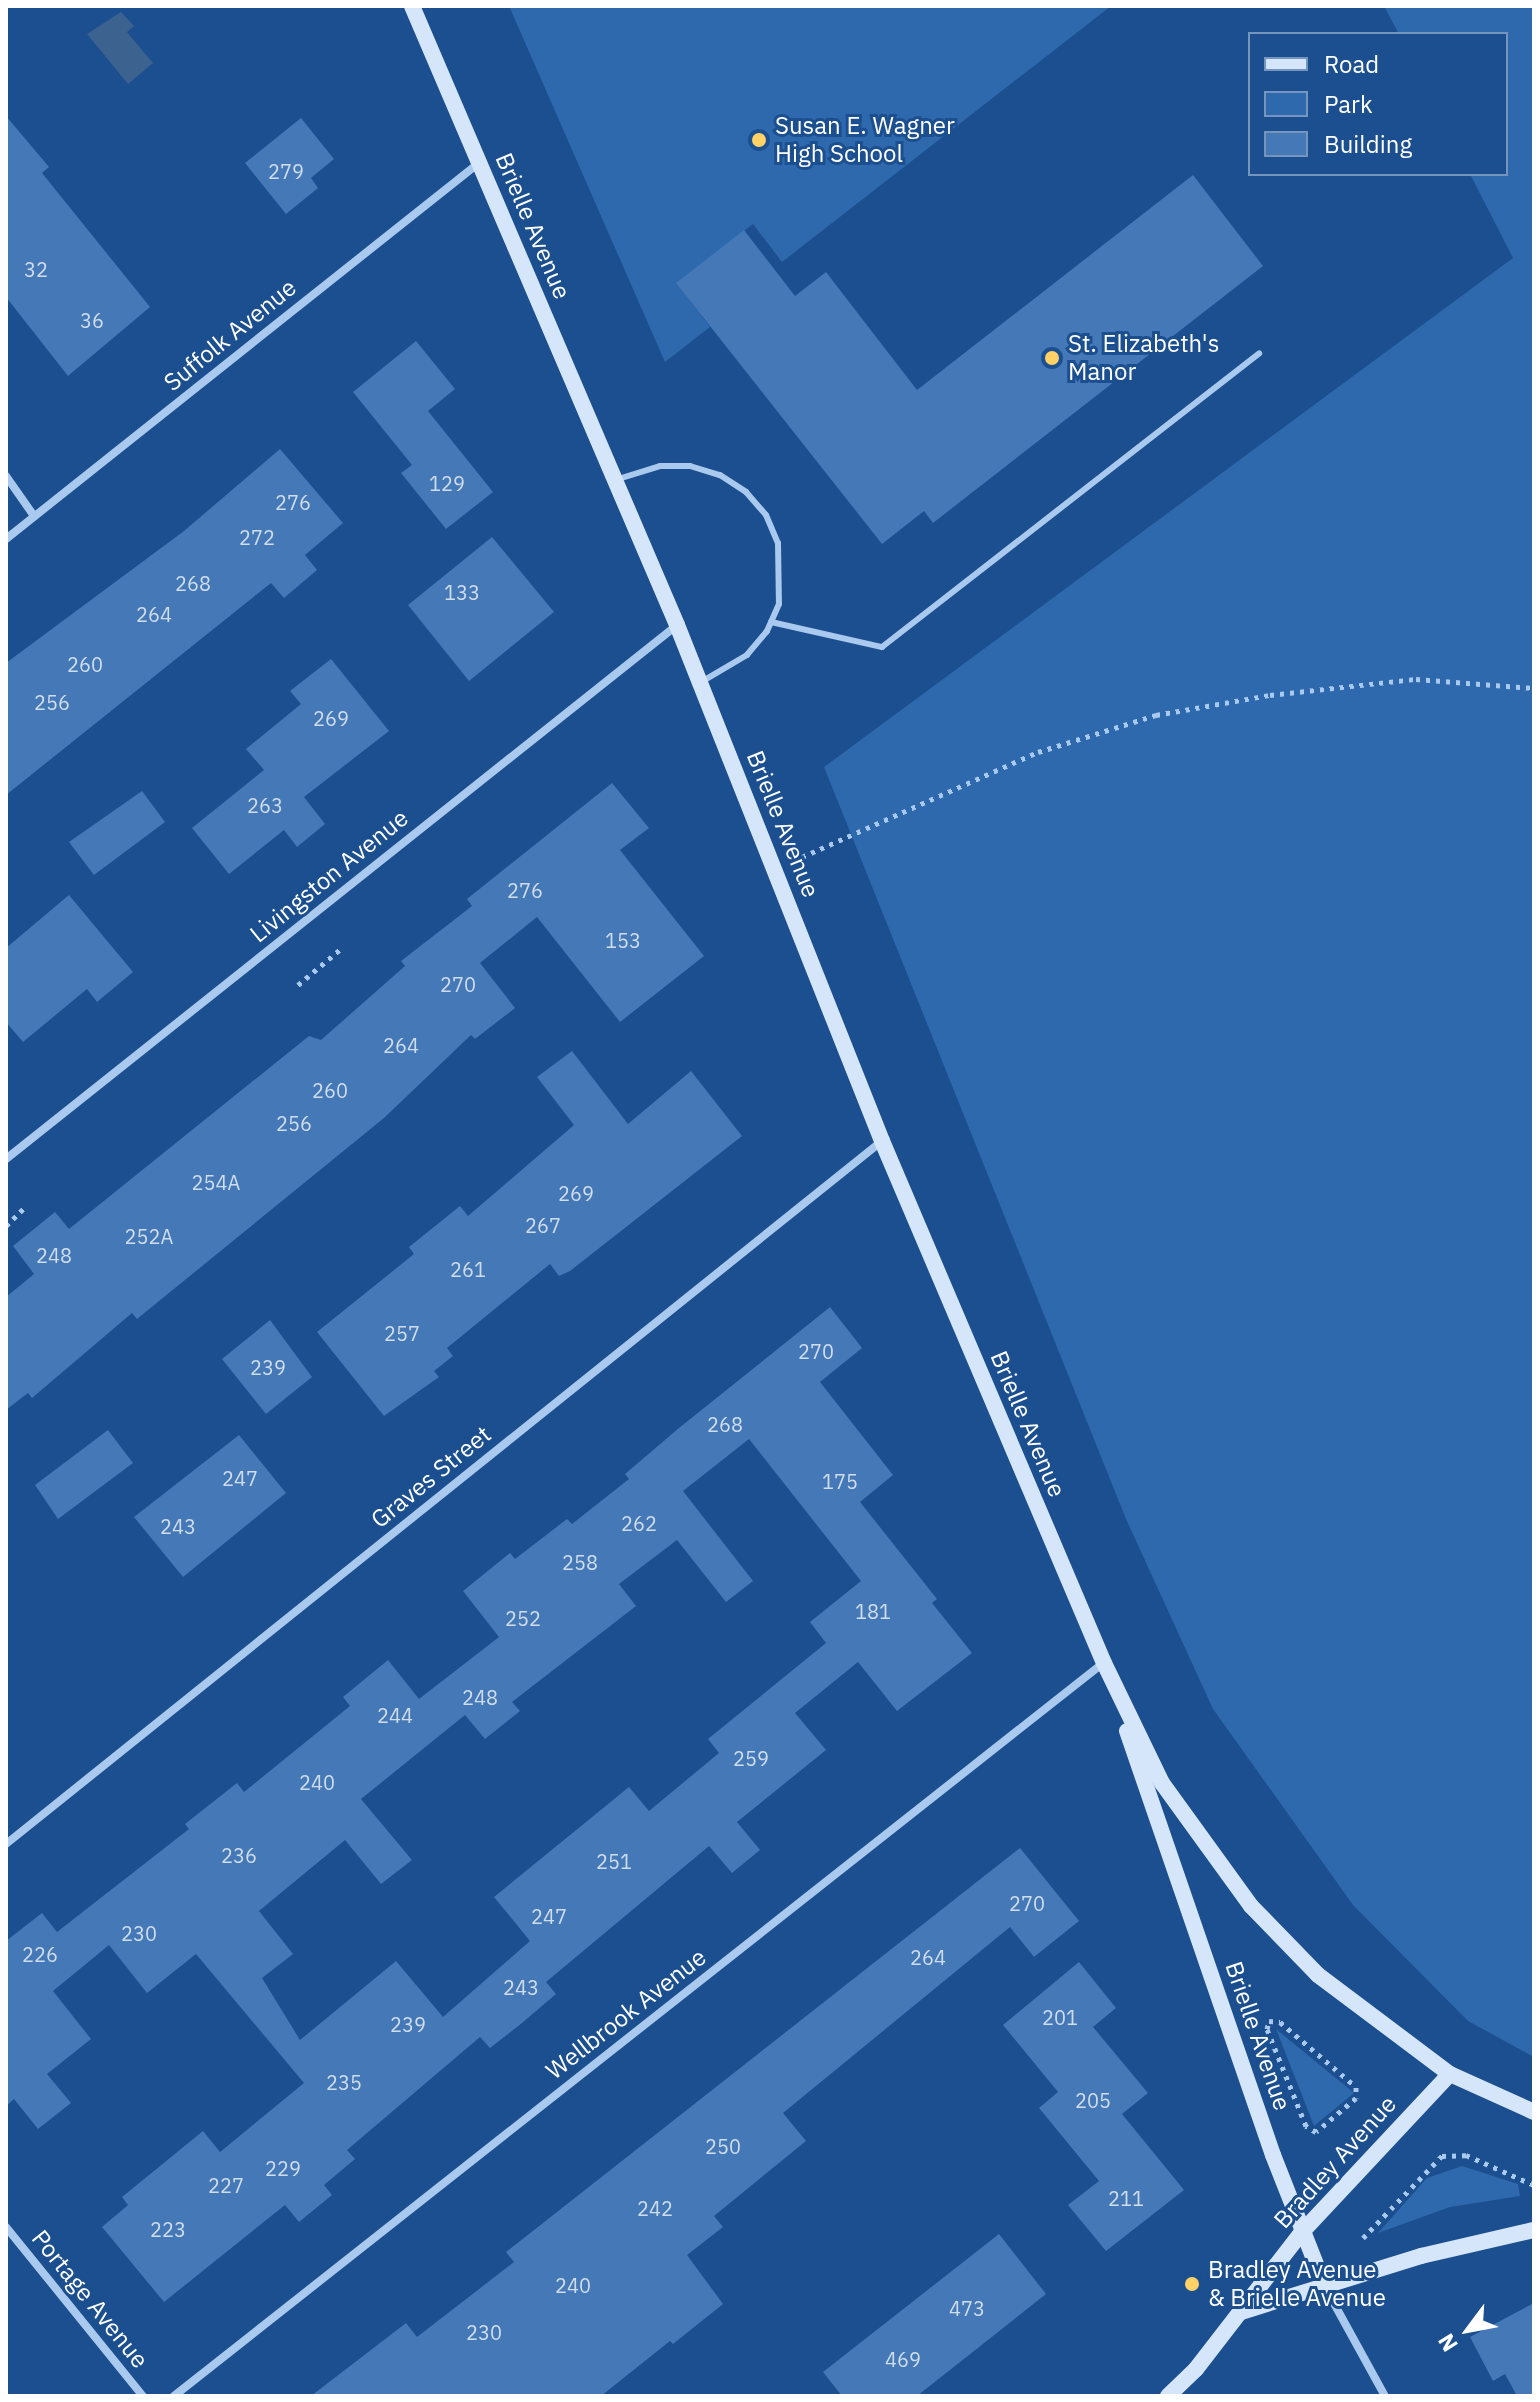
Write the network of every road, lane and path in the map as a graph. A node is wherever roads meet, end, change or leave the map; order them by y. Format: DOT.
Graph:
graph roads {
  1 [pos="412,6"];
  2 [pos="480,162"];
  3 [pos="1259,353"];
  4 [pos="6,476"];
  5 [pos="614,480"];
  6 [pos="34,516"];
  7 [pos="6,539"];
  8 [pos="771,622"];
  9 [pos="677,625"];
  10 [pos="701,682"];
  11 [pos="1534,688"];
  12 [pos="775,869"];
  13 [pos="343,947"];
  14 [pos="298,985"];
  15 [pos="882,1141"];
  16 [pos="6,1159"];
  17 [pos="26,1206"];
  18 [pos="6,1226"];
  19 [pos="1104,1663"];
  20 [pos="6,1844"];
  21 [pos="1450,2074"];
  22 [pos="1534,2112"];
  23 [pos="1306,2126"];
  24 [pos="1534,2185"];
  25 [pos="6,2227"];
  26 [pos="1534,2230"];
  27 [pos="1302,2232"];
  28 [pos="1364,2245"];
  29 [pos="1325,2287"];
  30 [pos="1241,2312"];
  31 [pos="143,2396"];
  32 [pos="174,2396"];
  33 [pos="1168,2396"];
  34 [pos="1385,2396"];
  1 -- 2 [label="street, Brielle Avenue"];
  2 -- 5 [label="street, Brielle Avenue"];
  2 -- 6 [label="street, Suffolk Avenue"];
  3 -- 8 [label="lane"];
  4 -- 6 [label="street"];
  5 -- 8 [label="lane"];
  5 -- 9 [label="street, Brielle Avenue"];
  6 -- 7 [label="street, Suffolk Avenue"];
  8 -- 10 [label="lane"];
  9 -- 10 [label="street, Brielle Avenue"];
  9 -- 16 [label="street, Livingston Avenue"];
  10 -- 12 [label="street, Brielle Avenue"];
  11 -- 12 [label="path"];
  12 -- 15 [label="street, Brielle Avenue"];
  13 -- 14 [label="path"];
  15 -- 19 [label="street, Brielle Avenue"];
  15 -- 20 [label="street, Graves Street"];
  17 -- 18 [label="path"];
  19 -- 21 [label="street, Brielle Avenue"];
  19 -- 27 [label="street, Brielle Avenue"];
  19 -- 32 [label="street, Wellbrook Avenue"];
  21 -- 22 [label="street, Brielle Avenue"];
  21 -- 27 [label="street, Bradley Avenue"];
  23 -- 23 [label="path"];
  24 -- 28 [label="path"];
  25 -- 31 [label="street, Portage Avenue"];
  26 -- 29 [label="street"];
  27 -- 29 [label="street, Brielle Avenue"];
  27 -- 30 [label="street, Bradley Avenue"];
  29 -- 30 [label="street"];
  29 -- 34 [label="street"];
  30 -- 33 [label="street, Bradley Avenue"];
}
